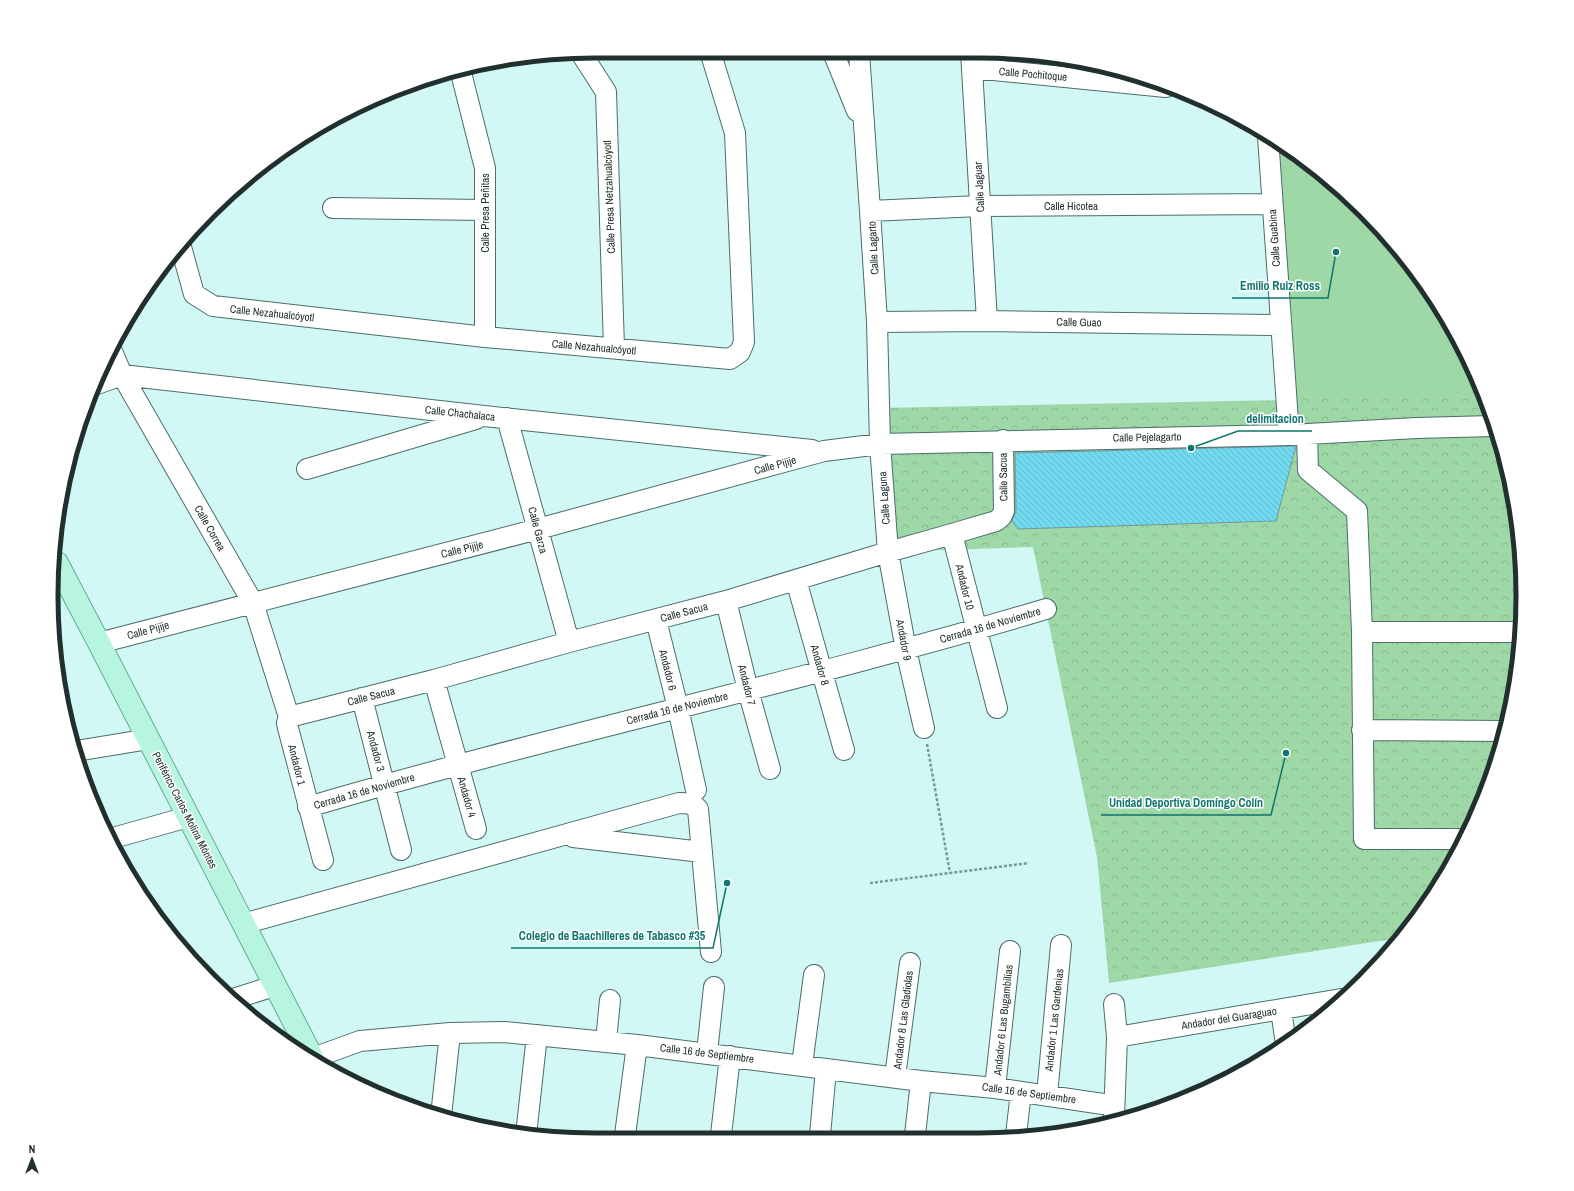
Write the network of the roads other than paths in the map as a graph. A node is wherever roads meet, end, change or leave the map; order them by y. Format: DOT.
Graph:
graph roads {
  1 [pos="584,58"];
  2 [pos="712,58"];
  3 [pos="835,58"];
  4 [pos="859,58"];
  5 [pos="972,60"];
  6 [pos="461,75"];
  7 [pos="1140,83"];
  8 [pos="864,129"];
  9 [pos="1268,144"];
  10 [pos="1272,204"];
  11 [pos="979,206"];
  12 [pos="333,208"];
  13 [pos="485,210"];
  14 [pos="870,211"];
  15 [pos="182,252"];
  16 [pos="987,321"];
  17 [pos="877,322"];
  18 [pos="1280,325"];
  19 [pos="485,337"];
  20 [pos="614,348"];
  21 [pos="114,356"];
  22 [pos="122,375"];
  23 [pos="102,382"];
  24 [pos="484,416"];
  25 [pos="507,418"];
  26 [pos="1488,426"];
  27 [pos="1298,434"];
  28 [pos="1003,440"];
  29 [pos="880,444"];
  30 [pos="824,451"];
  31 [pos="307,468"];
  32 [pos="538,529"];
  33 [pos="952,534"];
  34 [pos="888,552"];
  35 [pos="59,566"];
  36 [pos="796,580"];
  37 [pos="726,601"];
  38 [pos="253,603"];
  39 [pos="1046,609"];
  40 [pos="656,620"];
  41 [pos="976,630"];
  42 [pos="1362,632"];
  43 [pos="1515,632"];
  44 [pos="569,642"];
  45 [pos="99,643"];
  46 [pos="906,650"];
  47 [pos="822,672"];
  48 [pos="434,680"];
  49 [pos="748,690"];
  50 [pos="362,698"];
  51 [pos="678,708"];
  52 [pos="997,708"];
  53 [pos="289,717"];
  54 [pos="924,728"];
  55 [pos="1362,730"];
  56 [pos="1499,731"];
  57 [pos="149,739"];
  58 [pos="81,750"];
  59 [pos="844,750"];
  60 [pos="458,765"];
  61 [pos="770,769"];
  62 [pos="385,785"];
  63 [pos="696,790"];
  64 [pos="308,807"];
  65 [pos="188,817"];
  66 [pos="476,829"];
  67 [pos="563,836"];
  68 [pos="115,837"];
  69 [pos="1458,839"];
  70 [pos="401,850"];
  71 [pos="702,852"];
  72 [pos="323,860"];
  73 [pos="244,924"];
  74 [pos="1062,945"];
  75 [pos="1010,951"];
  76 [pos="711,952"];
  77 [pos="910,964"];
  78 [pos="814,975"];
  79 [pos="274,986"];
  80 [pos="714,987"];
  81 [pos="238,997"];
  82 [pos="610,1000"];
  83 [pos="1332,1001"];
  84 [pos="1114,1004"];
  85 [pos="1282,1010"];
  86 [pos="450,1033"];
  87 [pos="537,1035"];
  88 [pos="1285,1036"];
  89 [pos="1117,1037"];
  90 [pos="606,1041"];
  91 [pos="637,1045"];
  92 [pos="307,1048"];
  93 [pos="707,1053"];
  94 [pos="319,1056"];
  95 [pos="730,1056"];
  96 [pos="802,1065"];
  97 [pos="826,1068"];
  98 [pos="896,1077"];
  99 [pos="921,1081"];
  100 [pos="995,1088"];
  101 [pos="1021,1092"];
  102 [pos="1047,1095"];
  103 [pos="442,1110"];
  104 [pos="1114,1110"];
  105 [pos="527,1128"];
  106 [pos="1016,1132"];
  107 [pos="625,1133"];
  108 [pos="722,1133"];
  109 [pos="820,1133"];
  110 [pos="915,1133"];
  1 -- 20 [label="street, Calle Presa Netzahualcóyotl"];
  2 -- 20 [label="street, Calle Nezahualcóyotl"];
  3 -- 8 [label="street"];
  4 -- 8 [label="street, Calle Lagarto"];
  5 -- 7 [label="street, Calle Pochitoque"];
  5 -- 11 [label="street, Calle Jaguar"];
  6 -- 13 [label="street, Calle Presa Peñitas"];
  8 -- 14 [label="street, Calle Lagarto"];
  9 -- 10 [label="street, Calle Guabina"];
  10 -- 11 [label="street, Calle Hicotea"];
  10 -- 18 [label="street, Calle Guabina"];
  11 -- 14 [label="street, Calle Hicotea"];
  11 -- 16 [label="street, Calle Jaguar"];
  12 -- 13 [label="street"];
  13 -- 19 [label="street, Calle Presa Peñitas"];
  14 -- 17 [label="street, Calle Lagarto"];
  15 -- 19 [label="street, Calle Nezahualcóyotl"];
  16 -- 17 [label="street, Calle Guao"];
  16 -- 18 [label="street, Calle Guao"];
  17 -- 29 [label="street, Calle Lagarto"];
  18 -- 27 [label="street, Calle Guabina"];
  19 -- 20 [label="street, Calle Nezahualcóyotl"];
  21 -- 22 [label="street, Calle Correa"];
  22 -- 23 [label="street, Calle Chachalaca"];
  22 -- 24 [label="street, Calle Chachalaca"];
  22 -- 38 [label="street, Calle Correa"];
  24 -- 25 [label="street, Calle Chachalaca"];
  24 -- 31 [label="street"];
  25 -- 30 [label="street, Calle Chachalaca"];
  25 -- 32 [label="street, Calle Garza"];
  26 -- 27 [label="street, Calle Pejelagarto"];
  27 -- 28 [label="street, Calle Pejelagarto"];
  27 -- 42 [label="street, Calle Guabina"];
  28 -- 29 [label="street, Calle Pejelagarto"];
  28 -- 33 [label="street, Calle Sacua"];
  29 -- 30 [label="street, Calle Pejelagarto"];
  29 -- 34 [label="street, Calle Laguna"];
  30 -- 32 [label="street, Calle Pijije"];
  32 -- 38 [label="street, Calle Pijije"];
  32 -- 44 [label="street, Calle Garza"];
  33 -- 34 [label="street, Calle Sacua"];
  33 -- 41 [label="street, Andador 10"];
  34 -- 36 [label="street, Calle Sacua"];
  34 -- 46 [label="street, Andador 9"];
  35 -- 45 [label="main road, Periférico Carlos Molina Móntes"];
  36 -- 37 [label="street, Calle Sacua"];
  36 -- 47 [label="street, Andador 8"];
  37 -- 40 [label="street, Calle Sacua"];
  37 -- 49 [label="street, Andador 7"];
  38 -- 45 [label="street, Calle Pijije"];
  38 -- 53 [label="street, Calle Correa"];
  39 -- 41 [label="street, Cerrada 16 de Noviembre"];
  40 -- 44 [label="street, Calle Sacua"];
  40 -- 51 [label="street, Andador 6"];
  41 -- 46 [label="street, Cerrada 16 de Noviembre"];
  41 -- 52 [label="street, Andador 10"];
  42 -- 43 [label="street"];
  42 -- 55 [label="street, Calle Guabina"];
  44 -- 48 [label="street, Calle Sacua"];
  45 -- 57 [label="main road, Periférico Carlos Molina Móntes"];
  46 -- 47 [label="street, Cerrada 16 de Noviembre"];
  46 -- 54 [label="street, Andador 9"];
  47 -- 49 [label="street, Cerrada 16 de Noviembre"];
  47 -- 59 [label="street, Andador 8"];
  48 -- 50 [label="street, Calle Sacua"];
  48 -- 60 [label="street, Andador 4"];
  49 -- 51 [label="street, Cerrada 16 de Noviembre"];
  49 -- 61 [label="street, Andador 7"];
  50 -- 53 [label="street, Calle Sacua"];
  50 -- 62 [label="street, Andador 3"];
  51 -- 60 [label="street, Cerrada 16 de Noviembre"];
  51 -- 63 [label="street, Andador 6"];
  53 -- 64 [label="street, Andador 1"];
  55 -- 56 [label="street"];
  55 -- 69 [label="street, Calle Guabina"];
  57 -- 58 [label="street"];
  57 -- 65 [label="main road, Periférico Carlos Molina Móntes"];
  60 -- 62 [label="street, Cerrada 16 de Noviembre"];
  60 -- 66 [label="street, Andador 4"];
  62 -- 64 [label="street, Cerrada 16 de Noviembre"];
  62 -- 70 [label="street, Andador 3"];
  64 -- 72 [label="street, Andador 1"];
  65 -- 68 [label="street"];
  65 -- 73 [label="main road, Periférico Carlos Molina Móntes"];
  67 -- 71 [label="street"];
  67 -- 71 [label="street"];
  67 -- 73 [label="street"];
  71 -- 76 [label="street"];
  73 -- 79 [label="main road, Periférico Carlos Molina Móntes"];
  74 -- 102 [label="street, Andador 1 Las Gardenias"];
  75 -- 100 [label="street, Andador 6 Las Bugambilias"];
  77 -- 98 [label="street, Andador 8 Las Gladiolas"];
  78 -- 96 [label="street"];
  79 -- 81 [label="street"];
  79 -- 92 [label="main road, Periférico Carlos Molina Móntes"];
  80 -- 93 [label="street"];
  82 -- 90 [label="street"];
  83 -- 85 [label="street, Andador del Guaraguao"];
  84 -- 89 [label="street"];
  85 -- 88 [label="street"];
  85 -- 89 [label="street, Andador del Guaraguao"];
  86 -- 87 [label="street, Calle 16 de Septiembre"];
  86 -- 94 [label="street, Calle 16 de Septiembre"];
  86 -- 103 [label="street"];
  87 -- 90 [label="street, Calle 16 de Septiembre"];
  87 -- 105 [label="street"];
  89 -- 104 [label="street"];
  90 -- 91 [label="street, Calle 16 de Septiembre"];
  91 -- 93 [label="street, Calle 16 de Septiembre"];
  91 -- 107 [label="street"];
  93 -- 95 [label="street, Calle 16 de Septiembre"];
  95 -- 96 [label="street, Calle 16 de Septiembre"];
  95 -- 108 [label="street"];
  96 -- 97 [label="street, Calle 16 de Septiembre"];
  97 -- 98 [label="street, Calle 16 de Septiembre"];
  97 -- 109 [label="street"];
  98 -- 99 [label="street, Calle 16 de Septiembre"];
  99 -- 100 [label="street, Calle 16 de Septiembre"];
  99 -- 110 [label="street"];
  100 -- 101 [label="street, Calle 16 de Septiembre"];
  101 -- 102 [label="street, Calle 16 de Septiembre"];
  101 -- 106 [label="street"];
  102 -- 104 [label="street, Calle 16 de Septiembre"];
}
